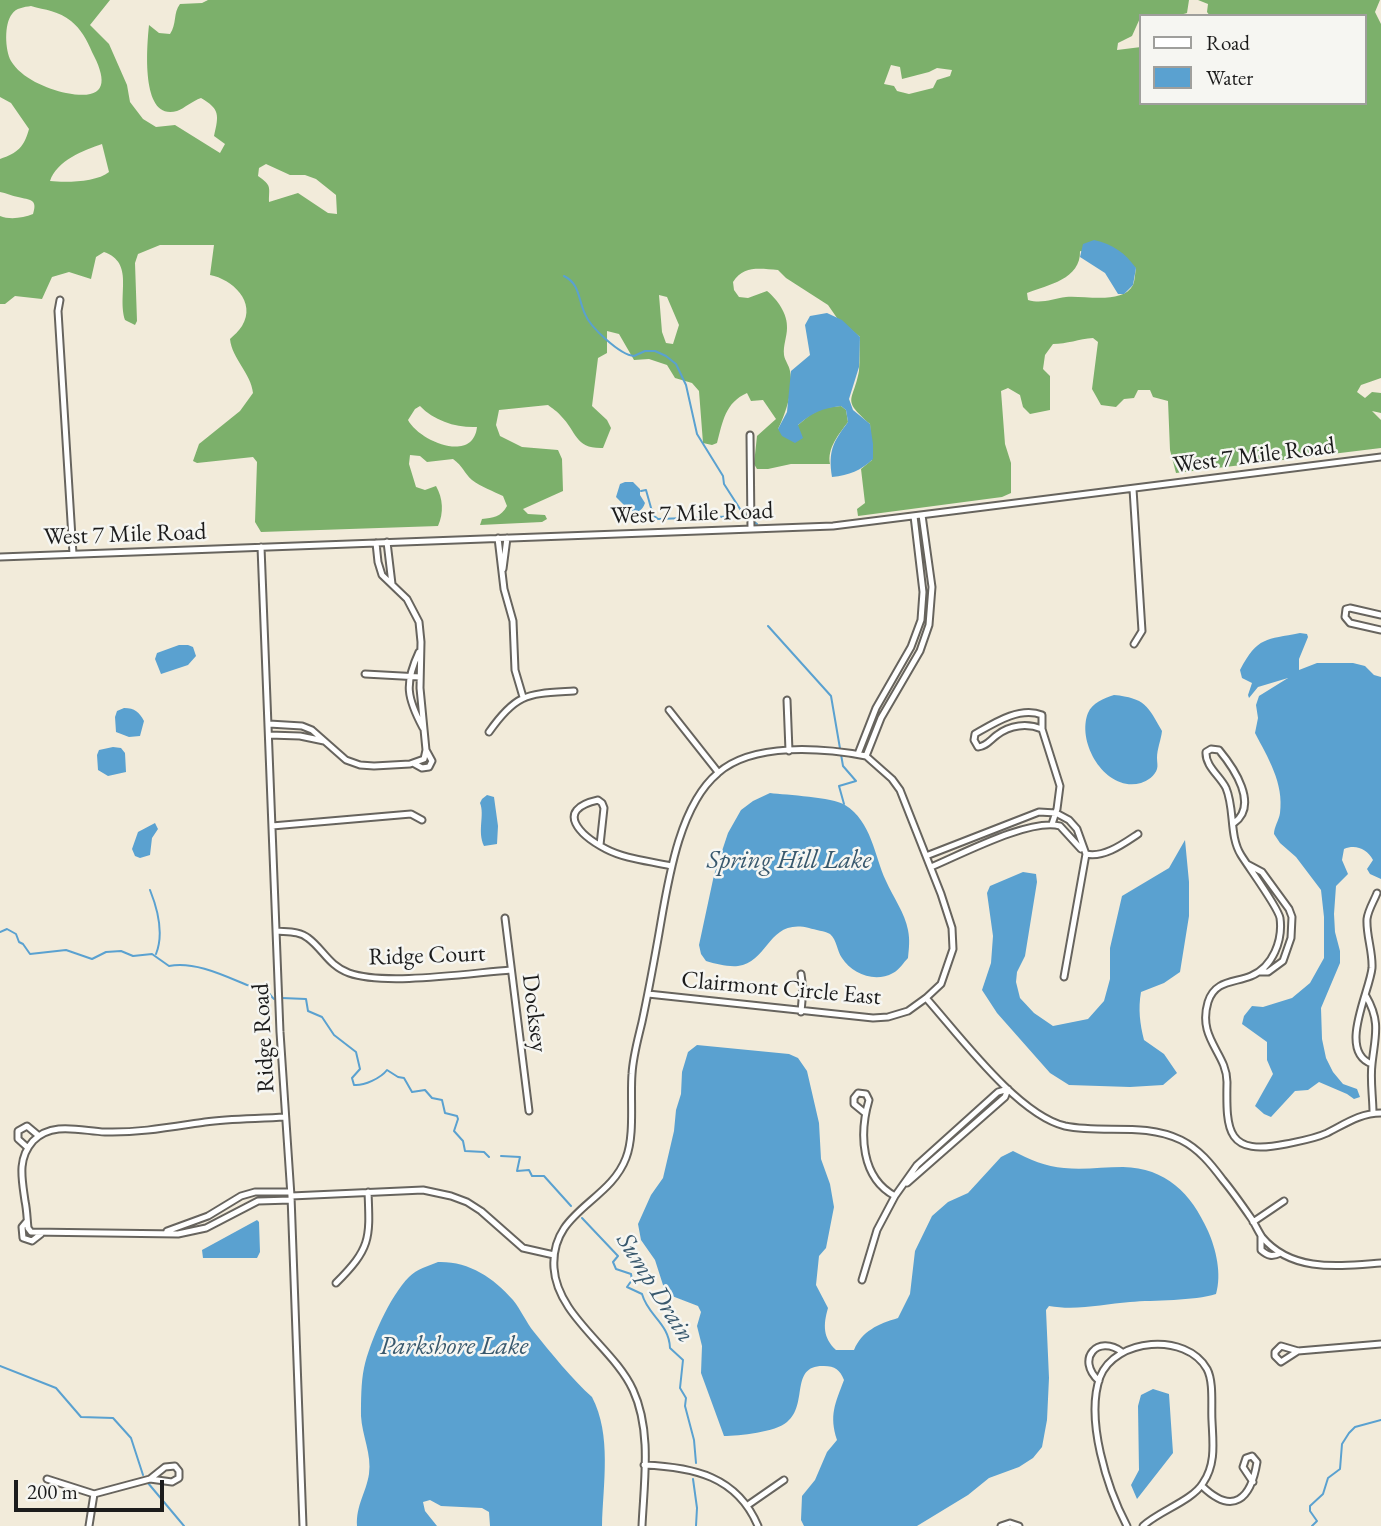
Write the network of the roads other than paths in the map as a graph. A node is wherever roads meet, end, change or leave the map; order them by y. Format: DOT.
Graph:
graph roads {
  1 [pos="60,300"];
  2 [pos="750,435"];
  3 [pos="1381,457"];
  4 [pos="1133,489"];
  5 [pos="922,515"];
  6 [pos="914,516"];
  7 [pos="751,529"];
  8 [pos="498,538"];
  9 [pos="507,538"];
  10 [pos="387,542"];
  11 [pos="376,543"];
  12 [pos="261,547"];
  13 [pos="73,554"];
  14 [pos="0,557"];
  15 [pos="502,572"];
  16 [pos="931,577"];
  17 [pos="922,579"];
  18 [pos="392,584"];
  19 [pos="1381,615"];
  20 [pos="1381,630"];
  21 [pos="918,632"];
  22 [pos="926,635"];
  23 [pos="1134,644"];
  24 [pos="421,648"];
  25 [pos="365,674"];
  26 [pos="410,677"];
  27 [pos="420,677"];
  28 [pos="887,690"];
  29 [pos="574,691"];
  30 [pos="895,694"];
  31 [pos="523,697"];
  32 [pos="787,700"];
  33 [pos="669,710"];
  34 [pos="269,724"];
  35 [pos="1042,729"];
  36 [pos="424,731"];
  37 [pos="489,732"];
  38 [pos="269,735"];
  39 [pos="324,741"];
  40 [pos="426,750"];
  41 [pos="789,751"];
  42 [pos="858,754"];
  43 [pos="866,755"];
  44 [pos="413,763"];
  45 [pos="718,772"];
  46 [pos="1056,813"];
  47 [pos="422,820"];
  48 [pos="1234,823"];
  49 [pos="1005,824"];
  50 [pos="1052,824"];
  51 [pos="272,826"];
  52 [pos="1010,834"];
  53 [pos="1138,834"];
  54 [pos="976,836"];
  55 [pos="600,845"];
  56 [pos="980,847"];
  57 [pos="1086,854"];
  58 [pos="926,856"];
  59 [pos="1247,864"];
  60 [pos="671,866"];
  61 [pos="931,867"];
  62 [pos="1377,894"];
  63 [pos="505,918"];
  64 [pos="1292,928"];
  65 [pos="1280,929"];
  66 [pos="277,931"];
  67 [pos="511,970"];
  68 [pos="1258,972"];
  69 [pos="801,974"];
  70 [pos="1064,977"];
  71 [pos="648,994"];
  72 [pos="1366,996"];
  73 [pos="926,998"];
  74 [pos="801,1012"];
  75 [pos="1372,1064"];
  76 [pos="1372,1086"];
  77 [pos="1008,1089"];
  78 [pos="1381,1089"];
  79 [pos="529,1111"];
  80 [pos="864,1113"];
  81 [pos="1373,1113"];
  82 [pos="1381,1113"];
  83 [pos="285,1117"];
  84 [pos="39,1136"];
  85 [pos="27,1148"];
  86 [pos="368,1192"];
  87 [pos="290,1196"];
  88 [pos="895,1196"];
  89 [pos="1284,1201"];
  90 [pos="216,1211"];
  91 [pos="221,1220"];
  92 [pos="27,1221"];
  93 [pos="1253,1222"];
  94 [pos="164,1232"];
  95 [pos="41,1234"];
  96 [pos="1262,1236"];
  97 [pos="1281,1253"];
  98 [pos="554,1255"];
  99 [pos="1381,1263"];
  100 [pos="862,1280"];
  101 [pos="336,1283"];
  102 [pos="1381,1344"];
  103 [pos="1122,1352"];
  104 [pos="1298,1352"];
  105 [pos="1099,1381"];
  106 [pos="644,1465"];
  107 [pos="47,1479"];
  108 [pos="150,1479"];
  109 [pos="784,1480"];
  110 [pos="1253,1482"];
  111 [pos="1202,1486"];
  112 [pos="94,1494"];
  113 [pos="748,1505"];
  114 [pos="89,1526"];
  115 [pos="303,1526"];
  116 [pos="642,1526"];
  117 [pos="758,1526"];
  118 [pos="1001,1526"];
  119 [pos="1019,1526"];
  120 [pos="1127,1526"];
  121 [pos="1143,1526"];
  1 -- 13 [label="street"];
  2 -- 7 [label="street"];
  3 -- 4 [label="street, West 7 Mile Road"];
  4 -- 5 [label="street, West 7 Mile Road"];
  4 -- 23 [label="street"];
  5 -- 6 [label="street, West 7 Mile Road"];
  5 -- 16 [label="street"];
  6 -- 7 [label="street, West 7 Mile Road"];
  6 -- 17 [label="street"];
  7 -- 9 [label="street, West 7 Mile Road"];
  8 -- 9 [label="street, West 7 Mile Road"];
  8 -- 10 [label="street, West 7 Mile Road"];
  8 -- 15 [label="street"];
  9 -- 15 [label="street"];
  10 -- 11 [label="street, West 7 Mile Road"];
  10 -- 18 [label="street"];
  11 -- 12 [label="street, West 7 Mile Road"];
  11 -- 18 [label="street"];
  12 -- 13 [label="street, West 7 Mile Road"];
  12 -- 34 [label="street, Ridge Road"];
  13 -- 14 [label="street, West 7 Mile Road"];
  15 -- 31 [label="street"];
  16 -- 17 [label="street"];
  16 -- 22 [label="street"];
  17 -- 21 [label="street"];
  18 -- 24 [label="street"];
  19 -- 20 [label="street"];
  21 -- 22 [label="street"];
  21 -- 28 [label="street"];
  22 -- 30 [label="street"];
  24 -- 26 [label="street"];
  24 -- 27 [label="street"];
  25 -- 26 [label="street"];
  26 -- 27 [label="street"];
  26 -- 36 [label="street"];
  27 -- 36 [label="street"];
  28 -- 30 [label="street"];
  28 -- 42 [label="street"];
  29 -- 31 [label="street"];
  30 -- 43 [label="street"];
  31 -- 37 [label="street"];
  32 -- 41 [label="street"];
  33 -- 45 [label="street"];
  34 -- 38 [label="street, Ridge Road"];
  34 -- 39 [label="street"];
  35 -- 35 [label="street"];
  35 -- 46 [label="street"];
  36 -- 40 [label="street"];
  38 -- 39 [label="street"];
  38 -- 51 [label="street, Ridge Road"];
  39 -- 44 [label="street"];
  40 -- 44 [label="street"];
  40 -- 44 [label="street"];
  41 -- 42 [label="street"];
  41 -- 45 [label="street"];
  42 -- 43 [label="street"];
  43 -- 58 [label="street, Clairmont Circle East"];
  45 -- 60 [label="street"];
  46 -- 49 [label="street"];
  46 -- 50 [label="street"];
  46 -- 57 [label="street"];
  47 -- 51 [label="street"];
  48 -- 48 [label="street"];
  48 -- 59 [label="street"];
  49 -- 52 [label="street"];
  49 -- 54 [label="street"];
  50 -- 52 [label="street"];
  50 -- 57 [label="street"];
  51 -- 66 [label="street, Ridge Road"];
  52 -- 56 [label="street"];
  53 -- 57 [label="street"];
  54 -- 56 [label="street"];
  54 -- 58 [label="street"];
  55 -- 55 [label="street"];
  55 -- 60 [label="street"];
  56 -- 61 [label="street"];
  57 -- 70 [label="street"];
  58 -- 61 [label="street, Clairmont Circle East"];
  59 -- 64 [label="street"];
  59 -- 65 [label="street"];
  60 -- 71 [label="street"];
  61 -- 73 [label="street, Clairmont Circle East"];
  62 -- 72 [label="street"];
  63 -- 67 [label="street, Docksey"];
  64 -- 65 [label="street"];
  64 -- 68 [label="street"];
  65 -- 68 [label="street"];
  66 -- 67 [label="street, Ridge Court"];
  66 -- 83 [label="street, Ridge Road"];
  67 -- 79 [label="street, Docksey"];
  68 -- 81 [label="street"];
  69 -- 74 [label="street"];
  71 -- 74 [label="street, Clairmont Circle East"];
  71 -- 98 [label="street"];
  72 -- 75 [label="street"];
  72 -- 75 [label="street"];
  73 -- 74 [label="street, Clairmont Circle East"];
  73 -- 77 [label="street"];
  75 -- 76 [label="street"];
  76 -- 78 [label="street"];
  76 -- 81 [label="street"];
  77 -- 88 [label="street"];
  77 -- 93 [label="street"];
  80 -- 88 [label="street"];
  81 -- 82 [label="street"];
  83 -- 84 [label="street"];
  83 -- 87 [label="street, Ridge Road"];
  84 -- 85 [label="street"];
  84 -- 85 [label="street"];
  85 -- 92 [label="street"];
  86 -- 87 [label="street"];
  86 -- 98 [label="street"];
  86 -- 101 [label="street"];
  87 -- 90 [label="street"];
  87 -- 91 [label="street"];
  87 -- 115 [label="street, Ridge Road"];
  88 -- 100 [label="street"];
  89 -- 93 [label="street"];
  90 -- 91 [label="street"];
  90 -- 94 [label="street"];
  91 -- 94 [label="street"];
  92 -- 95 [label="street"];
  92 -- 95 [label="street"];
  93 -- 96 [label="street"];
  94 -- 95 [label="street"];
  96 -- 97 [label="street"];
  96 -- 97 [label="street"];
  97 -- 99 [label="street"];
  98 -- 106 [label="street"];
  102 -- 104 [label="street"];
  103 -- 105 [label="street"];
  103 -- 105 [label="street"];
  103 -- 111 [label="street"];
  105 -- 120 [label="street"];
  106 -- 113 [label="street"];
  106 -- 116 [label="street"];
  107 -- 112 [label="street"];
  108 -- 108 [label="street"];
  108 -- 112 [label="street"];
  109 -- 113 [label="street"];
  110 -- 111 [label="street"];
  111 -- 121 [label="street"];
  112 -- 114 [label="street"];
  113 -- 117 [label="street"];
  118 -- 119 [label="street"];
}
